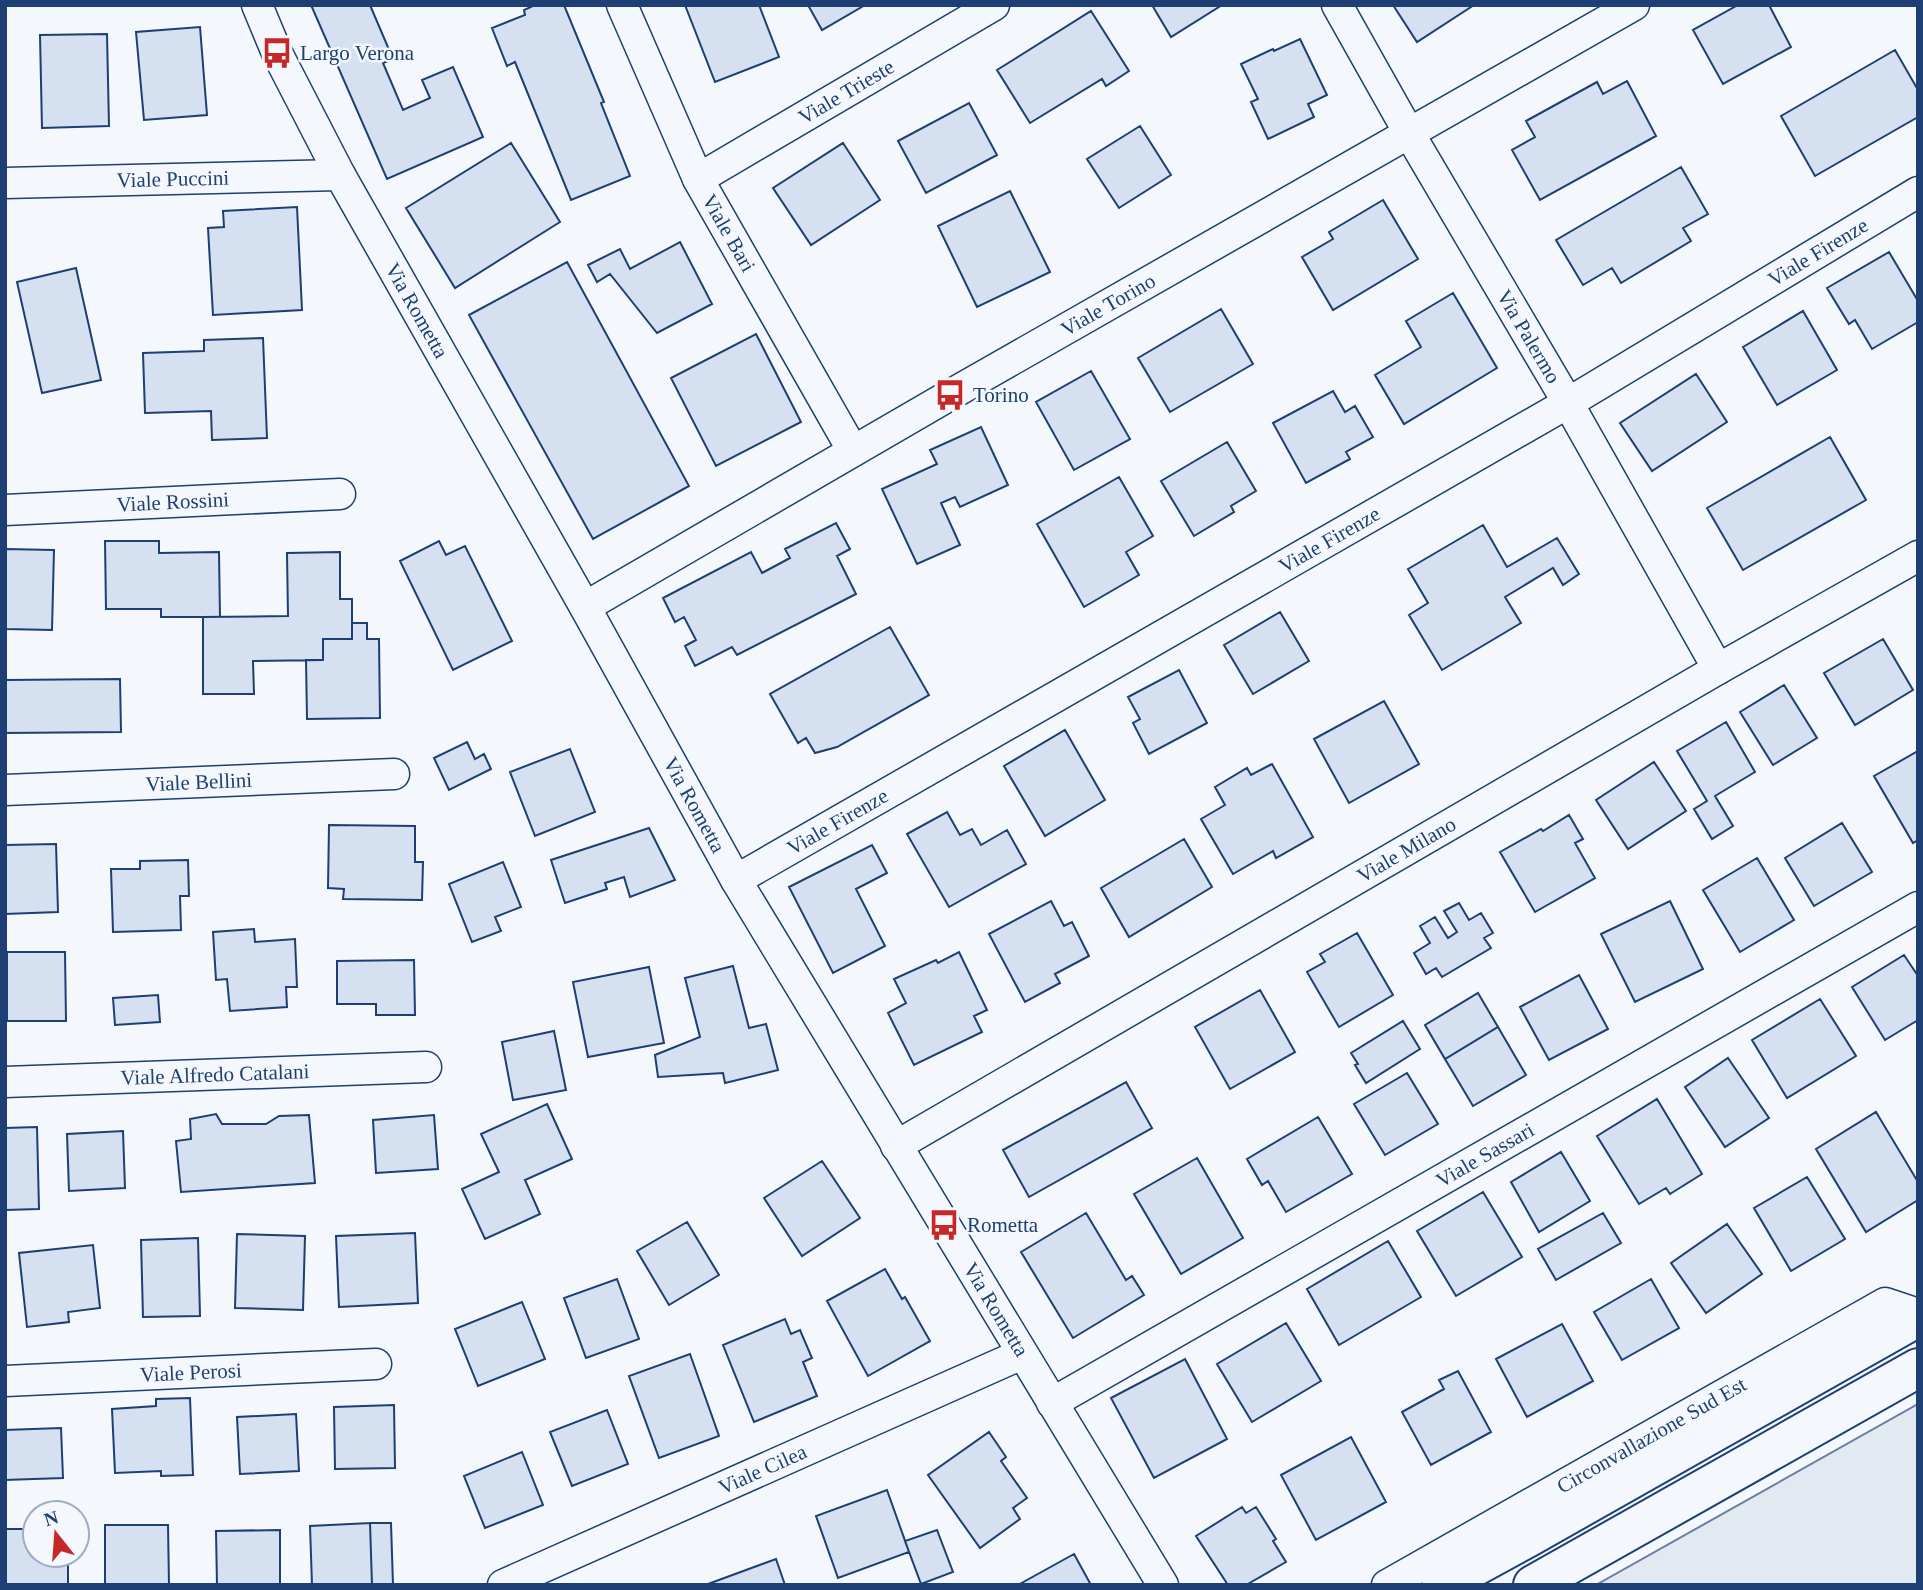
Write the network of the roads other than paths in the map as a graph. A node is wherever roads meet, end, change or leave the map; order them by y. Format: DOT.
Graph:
graph roads {
  1 [pos="257,5"];
  2 [pos="622,5"];
  3 [pos="994,5"];
  4 [pos="1337,5"];
  5 [pos="1634,5"];
  6 [pos="1409,133"];
  7 [pos="340,175"];
  8 [pos="698,179"];
  9 [pos="5,183"];
  10 [pos="1918,192"];
  11 [pos="1568,403"];
  12 [pos="853,451"];
  13 [pos="340,495"];
  14 [pos="5,510"];
  15 [pos="1918,556"];
  16 [pos="585,607"];
  17 [pos="1718,669"];
  18 [pos="394,774"];
  19 [pos="5,790"];
  20 [pos="736,880"];
  21 [pos="1918,907"];
  22 [pos="426,1067"];
  23 [pos="5,1082"];
  24 [pos="896,1146"];
  25 [pos="1918,1315"];
  26 [pos="1022,1354"];
  27 [pos="376,1364"];
  28 [pos="1918,1368"];
  29 [pos="5,1381"];
  30 [pos="1052,1403"];
  31 [pos="503,1585"];
  32 [pos="1163,1585"];
  33 [pos="1387,1585"];
  34 [pos="1441,1585"];
  35 [pos="1533,1585"];
  1 -- 7 [label="street, Via Rometta"];
  2 -- 8 [label="street, Viale Bari"];
  3 -- 8 [label="street, Viale Trieste"];
  4 -- 6 [label="street, Via Palermo"];
  5 -- 6 [label="street, Viale Torino"];
  6 -- 11 [label="street, Via Palermo"];
  6 -- 12 [label="street, Viale Torino"];
  7 -- 9 [label="street, Viale Puccini"];
  7 -- 16 [label="street, Via Rometta"];
  8 -- 12 [label="street, Viale Bari"];
  10 -- 11 [label="street, Viale Firenze"];
  11 -- 17 [label="street, Via Palermo"];
  11 -- 20 [label="street, Viale Firenze"];
  12 -- 16 [label="street, Viale Torino"];
  13 -- 14 [label="street, Viale Rossini"];
  15 -- 17 [label="street, Viale Milano"];
  16 -- 20 [label="street, Via Rometta"];
  17 -- 24 [label="street, Viale Milano"];
  18 -- 19 [label="street, Viale Bellini"];
  20 -- 24 [label="street, Via Rometta"];
  21 -- 30 [label="street, Viale Sassari"];
  22 -- 23 [label="street, Viale Alfredo Catalani"];
  24 -- 26 [label="street, Via Rometta"];
  25 -- 33 [label="street, Circonvallazione Sud Est"];
  25 -- 34 [label="main road, Circonvallazione Sud Est"];
  26 -- 30 [label="street, Via Rometta"];
  26 -- 31 [label="street, Viale Cilea"];
  27 -- 29 [label="street, Viale Perosi"];
  28 -- 35 [label="main road"];
  30 -- 32 [label="street, Via Rometta"];
}
